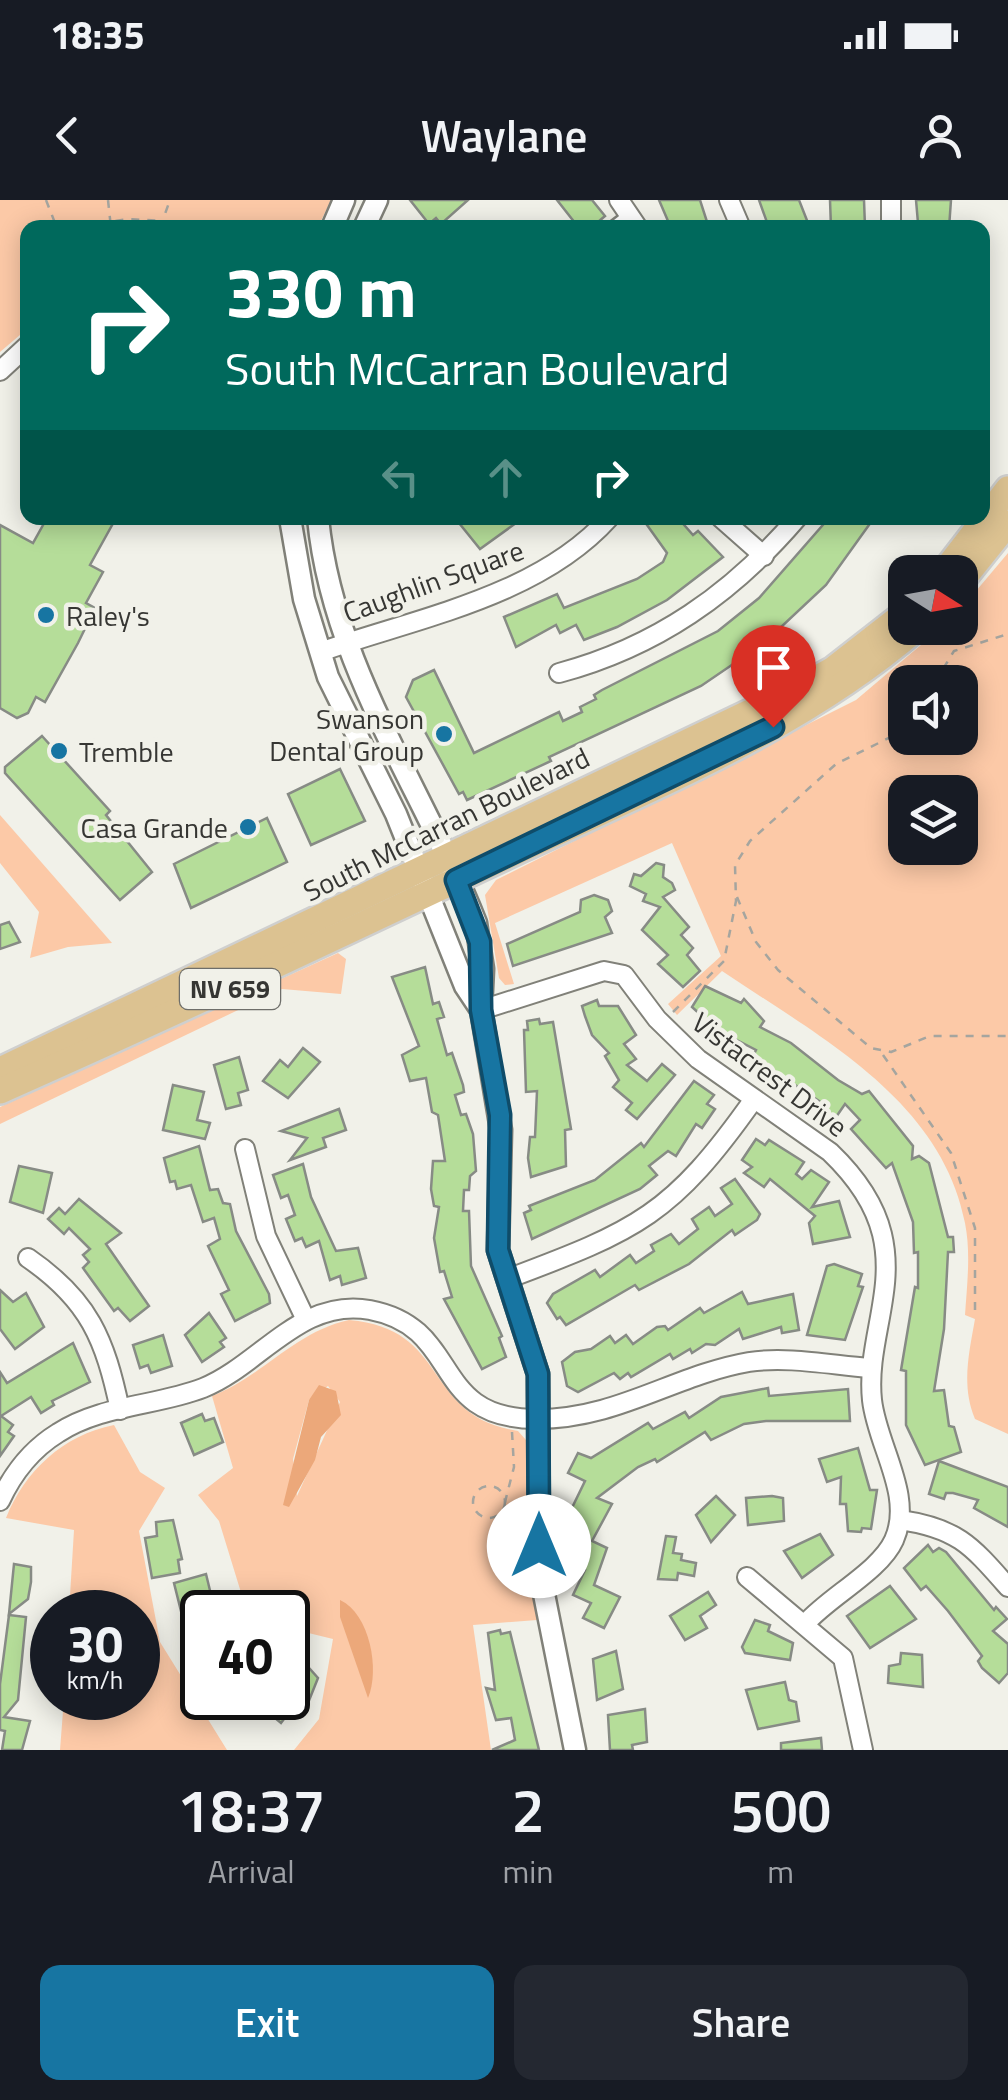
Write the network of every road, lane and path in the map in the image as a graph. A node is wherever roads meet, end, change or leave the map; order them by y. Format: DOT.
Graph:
graph roads {
  1 [pos="20,352"];
  2 [pos="0,371"];
  3 [pos="1008,489"];
  4 [pos="990,512"];
  5 [pos="1008,523"];
  6 [pos="291,525"];
  7 [pos="319,525"];
  8 [pos="602,525"];
  9 [pos="730,525"];
  10 [pos="791,525"];
  11 [pos="980,525"];
  12 [pos="957,555"];
  13 [pos="764,556"];
  14 [pos="978,560"];
  15 [pos="888,626"];
  16 [pos="1008,634"];
  17 [pos="347,642"];
  18 [pos="896,645"];
  19 [pos="320,652"];
  20 [pos="945,665"];
  21 [pos="559,673"];
  22 [pos="888,738"];
  23 [pos="450,868"];
  24 [pos="419,871"];
  25 [pos="430,896"];
  26 [pos="736,896"];
  27 [pos="481,1010"];
  28 [pos="661,1023"];
  29 [pos="1008,1036"];
  30 [pos="882,1053"];
  31 [pos="0,1070"];
  32 [pos="0,1091"];
  33 [pos="754,1099"];
  34 [pos="246,1149"];
  35 [pos="28,1258"];
  36 [pos="507,1279"];
  37 [pos="975,1312"];
  38 [pos="306,1320"];
  39 [pos="870,1368"];
  40 [pos="120,1410"];
  41 [pos="538,1419"];
  42 [pos="513,1431"];
  43 [pos="0,1501"];
  44 [pos="505,1502"];
  45 [pos="900,1520"];
  46 [pos="747,1576"];
  47 [pos="1008,1588"];
  48 [pos="527,1596"];
  49 [pos="806,1623"];
  50 [pos="575,1750"];
  51 [pos="863,1750"];
  1 -- 2 [label="street"];
  3 -- 4 [label="main road"];
  5 -- 14 [label="main road"];
  6 -- 19 [label="street"];
  7 -- 17 [label="street"];
  8 -- 17 [label="street, Caughlin Square"];
  9 -- 13 [label="street"];
  10 -- 13 [label="street"];
  11 -- 12 [label="main road"];
  13 -- 21 [label="street"];
  15 -- 23 [label="main road, South McCarran Boulevard / NV 659"];
  16 -- 20 [label="path"];
  17 -- 19 [label="street, Caughlin Square"];
  17 -- 23 [label="street"];
  18 -- 23 [label="main road, South McCarran Boulevard / NV 659"];
  19 -- 24 [label="street"];
  22 -- 26 [label="path"];
  23 -- 24 [label="main road, South McCarran Boulevard / NV 659"];
  23 -- 25 [label="main road, South McCarran Boulevard / NV 659"];
  23 -- 27 [label="street"];
  24 -- 25 [label="street"];
  24 -- 31 [label="main road, South McCarran Boulevard / NV 659"];
  25 -- 27 [label="street"];
  25 -- 32 [label="main road, South McCarran Boulevard / NV 659"];
  26 -- 28 [label="path"];
  26 -- 30 [label="path"];
  27 -- 28 [label="street, Vistacrest Drive"];
  27 -- 36 [label="street"];
  28 -- 33 [label="street, Vistacrest Drive"];
  29 -- 30 [label="path"];
  30 -- 37 [label="path"];
  33 -- 36 [label="street"];
  33 -- 39 [label="street, Vistacrest Drive"];
  34 -- 38 [label="street"];
  35 -- 40 [label="street"];
  36 -- 41 [label="street"];
  38 -- 40 [label="street"];
  38 -- 41 [label="street"];
  39 -- 41 [label="street"];
  39 -- 45 [label="street, Vistacrest Drive"];
  40 -- 43 [label="street"];
  41 -- 50 [label="street"];
  42 -- 44 [label="path"];
  44 -- 44 [label="path"];
  44 -- 48 [label="path"];
  45 -- 47 [label="street"];
  45 -- 49 [label="street"];
  46 -- 49 [label="street"];
  49 -- 51 [label="street"];
}
